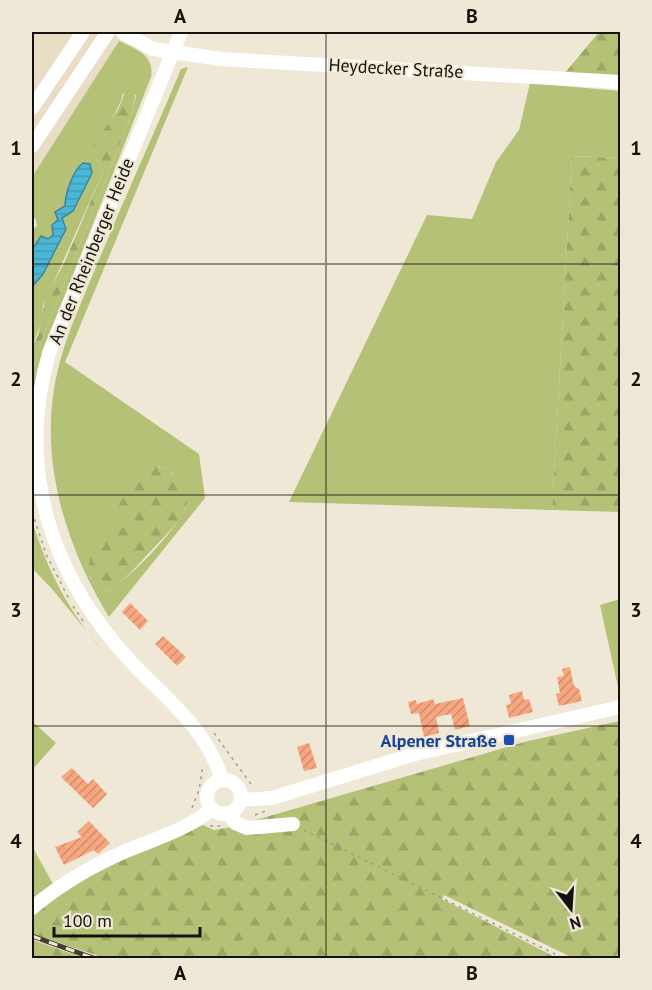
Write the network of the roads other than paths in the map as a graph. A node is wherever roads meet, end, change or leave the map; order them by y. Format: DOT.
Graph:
graph roads {
  1 [pos="83,32"];
  2 [pos="108,32"];
  3 [pos="122,32"];
  4 [pos="181,32"];
  5 [pos="172,51"];
  6 [pos="621,82"];
  7 [pos="32,108"];
  8 [pos="32,146"];
  9 [pos="36,483"];
  10 [pos="621,707"];
  11 [pos="222,780"];
  12 [pos="241,800"];
  13 [pos="207,814"];
  14 [pos="232,818"];
  15 [pos="293,824"];
  16 [pos="32,908"];
  1 -- 7 [label="street"];
  2 -- 8 [label="street"];
  3 -- 5 [label="street, Heydecker Straße"];
  4 -- 5 [label="street, An der Rheinberger Heide"];
  5 -- 6 [label="street, Heydecker Straße"];
  5 -- 9 [label="street, An der Rheinberger Heide"];
  9 -- 11 [label="street, An der Rheinberger Heide"];
  10 -- 12 [label="street"];
  11 -- 12 [label="street"];
  11 -- 13 [label="street"];
  12 -- 14 [label="street"];
  13 -- 14 [label="street"];
  13 -- 16 [label="street"];
  14 -- 15 [label="street"];
}
